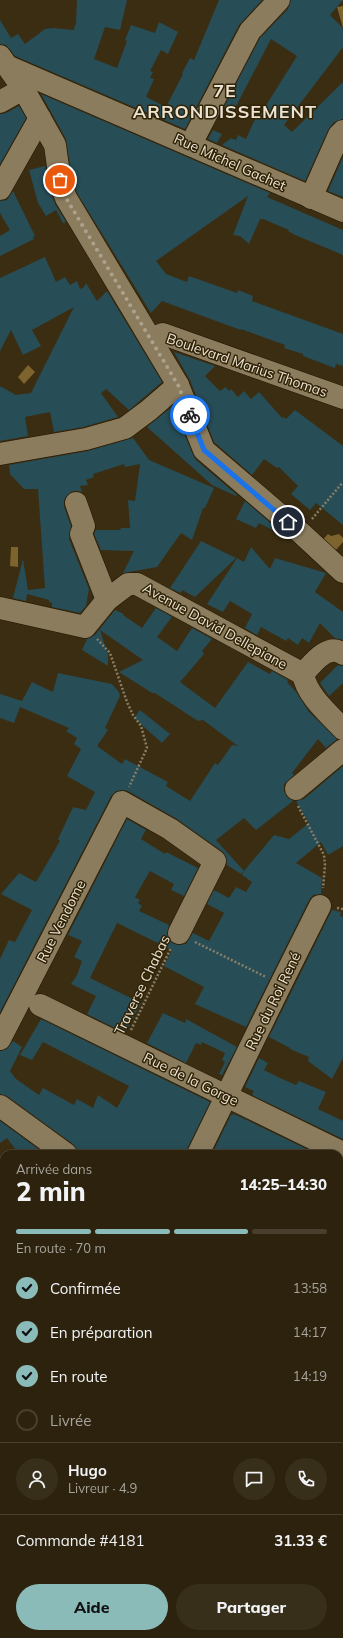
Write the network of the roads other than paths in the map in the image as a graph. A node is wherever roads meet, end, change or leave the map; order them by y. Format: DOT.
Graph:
graph roads {
  1 [pos="279,0"];
  2 [pos="3,61"];
  3 [pos="23,89"];
  4 [pos="0,102"];
  5 [pos="40,118"];
  6 [pos="343,131"];
  7 [pos="191,144"];
  8 [pos="0,189"];
  9 [pos="311,198"];
  10 [pos="343,211"];
  11 [pos="151,339"];
  12 [pos="178,385"];
  13 [pos="343,398"];
  14 [pos="0,454"];
  15 [pos="76,503"];
  16 [pos="343,572"];
  17 [pos="107,600"];
  18 [pos="0,608"];
  19 [pos="338,652"];
  20 [pos="303,674"];
  21 [pos="343,729"];
  22 [pos="343,750"];
  23 [pos="296,789"];
  24 [pos="320,906"];
  25 [pos="179,933"];
  26 [pos="40,1005"];
  27 [pos="0,1039"];
  28 [pos="227,1097"];
  29 [pos="0,1106"];
  30 [pos="60,1150"];
  31 [pos="200,1150"];
  32 [pos="337,1150"];
  1 -- 7 [label="street"];
  2 -- 3 [label="street"];
  2 -- 7 [label="street, Rue Michel Gachet"];
  3 -- 4 [label="street"];
  3 -- 5 [label="street"];
  5 -- 8 [label="street"];
  5 -- 11 [label="street"];
  6 -- 9 [label="street"];
  7 -- 9 [label="street, Rue Michel Gachet"];
  9 -- 10 [label="street, Rue Michel Gachet"];
  11 -- 12 [label="street"];
  11 -- 13 [label="street, Boulevard Marius Thomas"];
  12 -- 14 [label="street"];
  12 -- 16 [label="street"];
  15 -- 17 [label="street"];
  17 -- 18 [label="street, Avenue David Dellepiane"];
  17 -- 20 [label="street, Avenue David Dellepiane"];
  19 -- 20 [label="street, Avenue David Dellepiane"];
  20 -- 21 [label="street"];
  22 -- 23 [label="street"];
  24 -- 28 [label="street, Rue du Roi René"];
  25 -- 27 [label="street, Rue Vendome"];
  26 -- 28 [label="street, Rue de la Gorge"];
  28 -- 31 [label="street, Rue du Roi René"];
  28 -- 32 [label="street, Rue de la Gorge"];
  29 -- 30 [label="street"];
}
